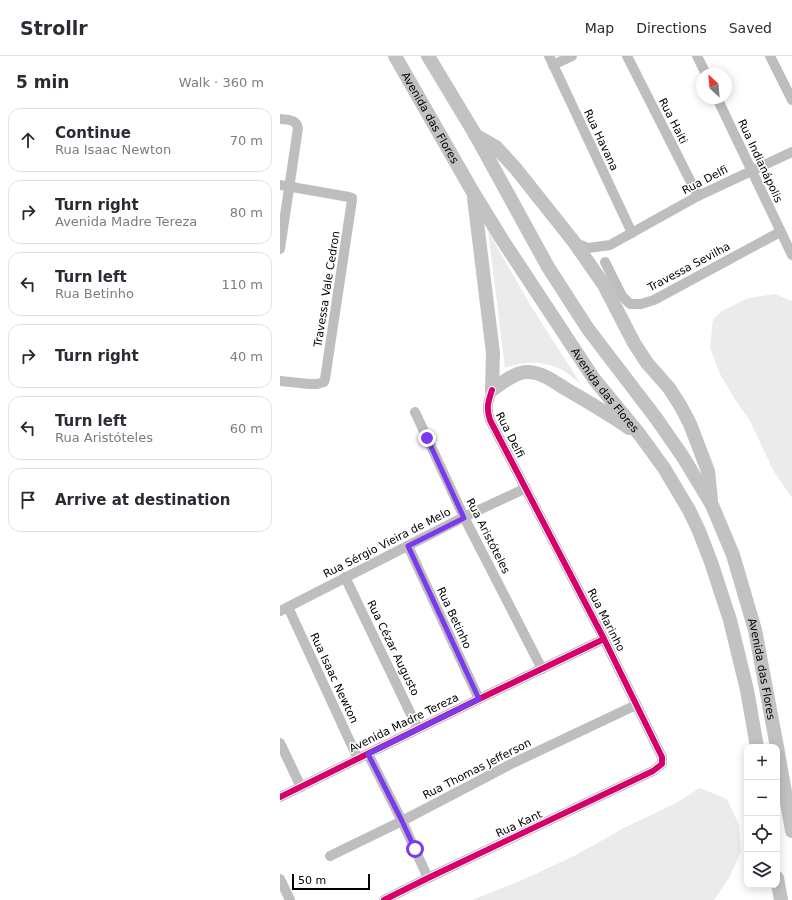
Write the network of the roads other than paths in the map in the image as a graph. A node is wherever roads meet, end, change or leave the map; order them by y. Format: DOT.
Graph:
graph roads {
  1 [pos="395,56"];
  2 [pos="428,56"];
  3 [pos="572,56"];
  4 [pos="627,56"];
  5 [pos="697,56"];
  6 [pos="770,56"];
  7 [pos="551,61"];
  8 [pos="703,68"];
  9 [pos="792,100"];
  10 [pos="720,104"];
  11 [pos="280,119"];
  12 [pos="475,134"];
  13 [pos="792,152"];
  14 [pos="752,171"];
  15 [pos="285,186"];
  16 [pos="474,194"];
  17 [pos="698,196"];
  18 [pos="780,232"];
  19 [pos="632,233"];
  20 [pos="574,242"];
  21 [pos="610,245"];
  22 [pos="280,247"];
  23 [pos="792,255"];
  24 [pos="605,262"];
  25 [pos="604,285"];
  26 [pos="280,381"];
  27 [pos="492,390"];
  28 [pos="415,412"];
  29 [pos="640,435"];
  30 [pos="526,488"];
  31 [pos="712,505"];
  32 [pos="464,518"];
  33 [pos="408,546"];
  34 [pos="345,577"];
  35 [pos="284,609"];
  36 [pos="604,639"];
  37 [pos="542,669"];
  38 [pos="479,699"];
  39 [pos="636,705"];
  40 [pos="418,730"];
  41 [pos="280,743"];
  42 [pos="756,744"];
  43 [pos="776,744"];
  44 [pos="368,754"];
  45 [pos="358,759"];
  46 [pos="662,764"];
  47 [pos="780,764"];
  48 [pos="301,787"];
  49 [pos="280,798"];
  50 [pos="402,821"];
  51 [pos="792,831"];
  52 [pos="330,856"];
  53 [pos="428,878"];
  54 [pos="280,879"];
  55 [pos="779,888"];
  56 [pos="290,900"];
  57 [pos="384,900"];
  58 [pos="781,900"];
  1 -- 16 [label="main road, Avenida das Flores"];
  2 -- 12 [label="main road, Avenida das Flores"];
  3 -- 7 [label="street"];
  4 -- 17 [label="street, Rua Haiti"];
  5 -- 8 [label="street"];
  6 -- 9 [label="street"];
  7 -- 19 [label="street, Rua Havana"];
  10 -- 14 [label="street, Rua Indianápolis"];
  11 -- 15 [label="street"];
  12 -- 20 [label="main road"];
  12 -- 31 [label="main road, Avenida das Flores"];
  13 -- 14 [label="street, Rua Delfi"];
  14 -- 17 [label="street, Rua Delfi"];
  14 -- 18 [label="street, Rua Indianápolis"];
  15 -- 22 [label="street"];
  15 -- 26 [label="street, Travessa Vale Cedron"];
  16 -- 27 [label="main road"];
  16 -- 29 [label="main road, Avenida das Flores"];
  17 -- 19 [label="street, Rua Delfi"];
  18 -- 23 [label="street, Rua Indianápolis"];
  18 -- 24 [label="street, Travessa Sevilha"];
  19 -- 21 [label="street, Rua Delfi"];
  20 -- 21 [label="street, Rua Delfi"];
  20 -- 25 [label="main road"];
  21 -- 24 [label="street"];
  24 -- 25 [label="street"];
  25 -- 31 [label="main road"];
  27 -- 29 [label="main road"];
  27 -- 30 [label="street, Rua Delfi"];
  28 -- 32 [label="street, Rua Aristóteles"];
  29 -- 42 [label="main road, Avenida das Flores"];
  30 -- 32 [label="street, Rua Sérgio Vieira de Melo"];
  30 -- 36 [label="street, Rua Marinho"];
  31 -- 43 [label="main road, Avenida das Flores"];
  32 -- 33 [label="street, Rua Sérgio Vieira de Melo"];
  32 -- 37 [label="street, Rua Aristóteles"];
  33 -- 34 [label="street, Rua Sérgio Vieira de Melo"];
  33 -- 38 [label="street, Rua Betinho"];
  34 -- 35 [label="street, Rua Sérgio Vieira de Melo"];
  34 -- 40 [label="street, Rua Cézar Augusto"];
  35 -- 45 [label="street, Rua Isaac Newton"];
  36 -- 37 [label="street, Avenida Madre Tereza"];
  36 -- 39 [label="street, Rua Marinho"];
  37 -- 38 [label="street, Avenida Madre Tereza"];
  38 -- 40 [label="street, Avenida Madre Tereza"];
  39 -- 46 [label="street, Rua Marinho"];
  39 -- 50 [label="street, Rua Thomas Jefferson"];
  40 -- 44 [label="street, Avenida Madre Tereza"];
  41 -- 48 [label="street"];
  44 -- 45 [label="street, Avenida Madre Tereza"];
  44 -- 50 [label="street"];
  45 -- 48 [label="street, Avenida Madre Tereza"];
  46 -- 53 [label="street, Rua Kant"];
  47 -- 51 [label="main road, Avenida das Flores"];
  48 -- 49 [label="street, Avenida Madre Tereza"];
  50 -- 52 [label="street, Rua Thomas Jefferson"];
  50 -- 53 [label="street"];
  53 -- 57 [label="street, Rua Kant"];
  54 -- 56 [label="street"];
  55 -- 58 [label="main road"];
}
